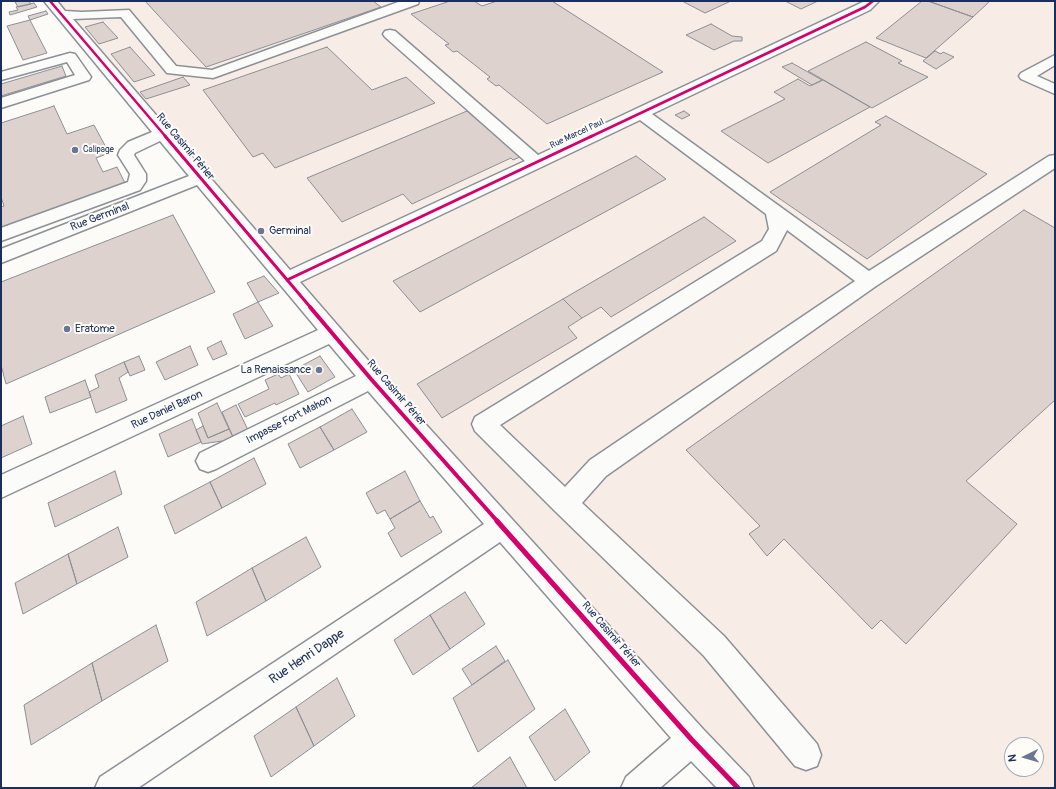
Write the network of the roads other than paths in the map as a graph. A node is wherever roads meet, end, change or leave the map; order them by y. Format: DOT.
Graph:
graph roads {
  1 [pos="50,1"];
  2 [pos="413,1"];
  3 [pos="873,1"];
  4 [pos="60,14"];
  5 [pos="390,34"];
  6 [pos="1055,59"];
  7 [pos="1,76"];
  8 [pos="1055,90"];
  9 [pos="1,103"];
  10 [pos="641,113"];
  11 [pos="162,134"];
  12 [pos="1055,160"];
  13 [pos="536,162"];
  14 [pos="199,178"];
  15 [pos="774,211"];
  16 [pos="1,235"];
  17 [pos="1,256"];
  18 [pos="287,280"];
  19 [pos="869,281"];
  20 [pos="332,333"];
  21 [pos="371,379"];
  22 [pos="208,461"];
  23 [pos="1,487"];
  24 [pos="565,504"];
  25 [pos="502,526"];
  26 [pos="692,740"];
  27 [pos="806,755"];
  28 [pos="111,788"];
  29 [pos="637,788"];
  30 [pos="738,788"];
  1 -- 4 [label="street, Rue Casimir Périer"];
  2 -- 4 [label="street"];
  3 -- 10 [label="street, Rue Marcel Paul"];
  4 -- 11 [label="street, Rue Casimir Périer"];
  5 -- 13 [label="street"];
  6 -- 8 [label="street"];
  7 -- 9 [label="street"];
  10 -- 13 [label="street, Rue Marcel Paul"];
  10 -- 15 [label="street"];
  11 -- 14 [label="street, Rue Casimir Périer"];
  11 -- 16 [label="street"];
  12 -- 19 [label="street"];
  13 -- 18 [label="street, Rue Marcel Paul"];
  14 -- 17 [label="street, Rue Germinal"];
  14 -- 18 [label="street, Rue Casimir Périer"];
  15 -- 19 [label="street"];
  15 -- 24 [label="street"];
  18 -- 20 [label="street, Rue Casimir Périer"];
  19 -- 24 [label="street"];
  20 -- 21 [label="street, Rue Casimir Périer"];
  20 -- 23 [label="street, Rue Daniel Baron"];
  21 -- 22 [label="street, Impasse Fort Mahon"];
  21 -- 25 [label="street, Rue Casimir Périer"];
  24 -- 27 [label="street"];
  25 -- 26 [label="street, Rue Casimir Périer"];
  25 -- 28 [label="street, Rue Henri Dappe"];
  26 -- 29 [label="street"];
  26 -- 30 [label="street, Rue Casimir Périer"];
}
